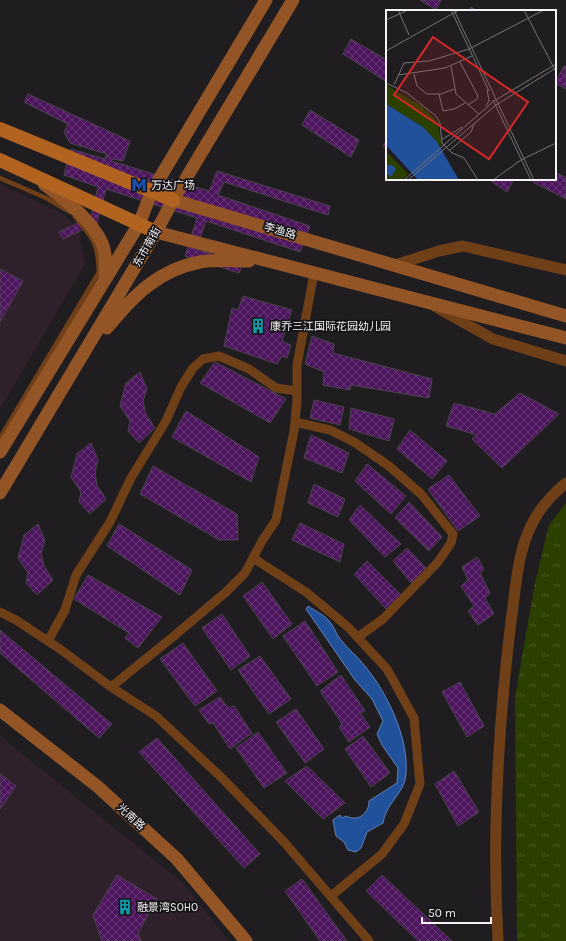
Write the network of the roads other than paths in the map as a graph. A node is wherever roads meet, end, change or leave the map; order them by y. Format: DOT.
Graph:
graph roads {
  1 [pos="266,0"];
  2 [pos="293,0"];
  3 [pos="0,129"];
  4 [pos="0,160"];
  5 [pos="24,171"];
  6 [pos="0,178"];
  7 [pos="152,192"];
  8 [pos="172,200"];
  9 [pos="139,224"];
  10 [pos="156,232"];
  11 [pos="273,262"];
  12 [pos="395,265"];
  13 [pos="566,270"];
  14 [pos="314,273"];
  15 [pos="105,280"];
  16 [pos="427,302"];
  17 [pos="566,316"];
  18 [pos="566,338"];
  19 [pos="566,361"];
  20 [pos="78,363"];
  21 [pos="297,391"];
  22 [pos="294,422"];
  23 [pos="0,438"];
  24 [pos="0,452"];
  25 [pos="566,483"];
  26 [pos="0,493"];
  27 [pos="253,558"];
  28 [pos="0,612"];
  29 [pos="358,637"];
  30 [pos="48,641"];
  31 [pos="111,687"];
  32 [pos="0,710"];
  33 [pos="331,896"];
  34 [pos="246,941"];
  35 [pos="369,941"];
  36 [pos="498,941"];
  1 -- 7 [label="main road, 东市南街"];
  2 -- 8 [label="main road, 东市南街"];
  3 -- 7 [label="main road, 李渔路"];
  4 -- 5 [label="main road"];
  5 -- 9 [label="main road"];
  5 -- 15 [label="main road"];
  6 -- 23 [label="lane"];
  7 -- 8 [label="main road, 李渔路"];
  7 -- 9 [label="main road, 东市南街"];
  8 -- 10 [label="main road, 东市南街"];
  8 -- 12 [label="main road, 李渔路"];
  9 -- 10 [label="main road"];
  9 -- 15 [label="main road, 东市南街"];
  10 -- 11 [label="main road"];
  10 -- 20 [label="main road, 东市南街"];
  11 -- 14 [label="main road"];
  11 -- 20 [label="main road"];
  12 -- 13 [label="street"];
  12 -- 17 [label="main road, 李渔路"];
  14 -- 16 [label="main road"];
  14 -- 21 [label="street"];
  15 -- 24 [label="main road, 东市南街"];
  16 -- 18 [label="main road"];
  16 -- 19 [label="street"];
  20 -- 26 [label="main road, 东市南街"];
  21 -- 22 [label="street"];
  21 -- 30 [label="street"];
  22 -- 27 [label="street"];
  22 -- 29 [label="street"];
  25 -- 36 [label="street"];
  27 -- 29 [label="street"];
  27 -- 31 [label="street"];
  28 -- 30 [label="street"];
  29 -- 33 [label="street"];
  30 -- 31 [label="street"];
  31 -- 33 [label="street"];
  32 -- 34 [label="main road, 光南路"];
  33 -- 35 [label="street"];
}
